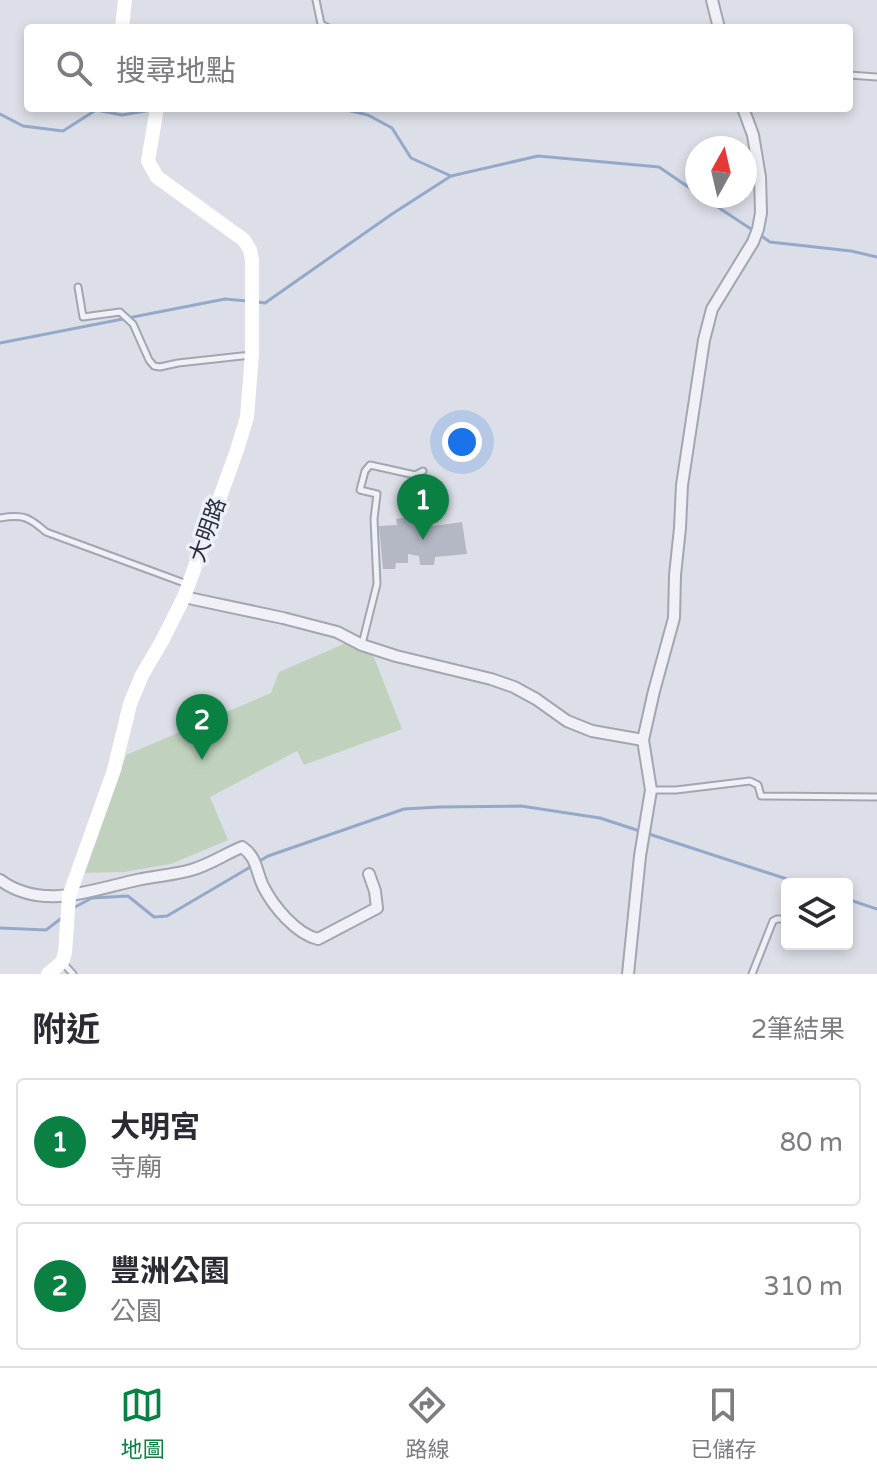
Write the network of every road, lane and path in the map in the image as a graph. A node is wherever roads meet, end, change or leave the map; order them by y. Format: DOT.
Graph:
graph roads {
  1 [pos="125,0"];
  2 [pos="316,0"];
  3 [pos="712,0"];
  4 [pos="122,24"];
  5 [pos="321,24"];
  6 [pos="717,24"];
  7 [pos="853,75"];
  8 [pos="877,77"];
  9 [pos="156,112"];
  10 [pos="744,112"];
  11 [pos="78,287"];
  12 [pos="252,354"];
  13 [pos="423,471"];
  14 [pos="0,518"];
  15 [pos="186,590"];
  16 [pos="362,645"];
  17 [pos="643,740"];
  18 [pos="651,790"];
  19 [pos="877,797"];
  20 [pos="369,874"];
  21 [pos="0,880"];
  22 [pos="69,896"];
  23 [pos="781,919"];
  24 [pos="62,962"];
  25 [pos="48,974"];
  26 [pos="73,974"];
  27 [pos="628,974"];
  28 [pos="752,974"];
  1 -- 4 [label="street"];
  2 -- 5 [label="lane"];
  3 -- 6 [label="street"];
  7 -- 8 [label="lane"];
  9 -- 12 [label="street, 大明路"];
  10 -- 17 [label="street"];
  11 -- 12 [label="lane"];
  12 -- 15 [label="street, 大明路"];
  13 -- 16 [label="lane"];
  14 -- 15 [label="lane"];
  15 -- 16 [label="street"];
  15 -- 22 [label="street, 大明路"];
  16 -- 17 [label="street"];
  17 -- 18 [label="street"];
  18 -- 19 [label="lane"];
  18 -- 27 [label="street"];
  20 -- 22 [label="street"];
  21 -- 22 [label="street"];
  22 -- 24 [label="street, 大明路"];
  23 -- 28 [label="lane"];
  24 -- 25 [label="street"];
  24 -- 26 [label="lane"];
}
